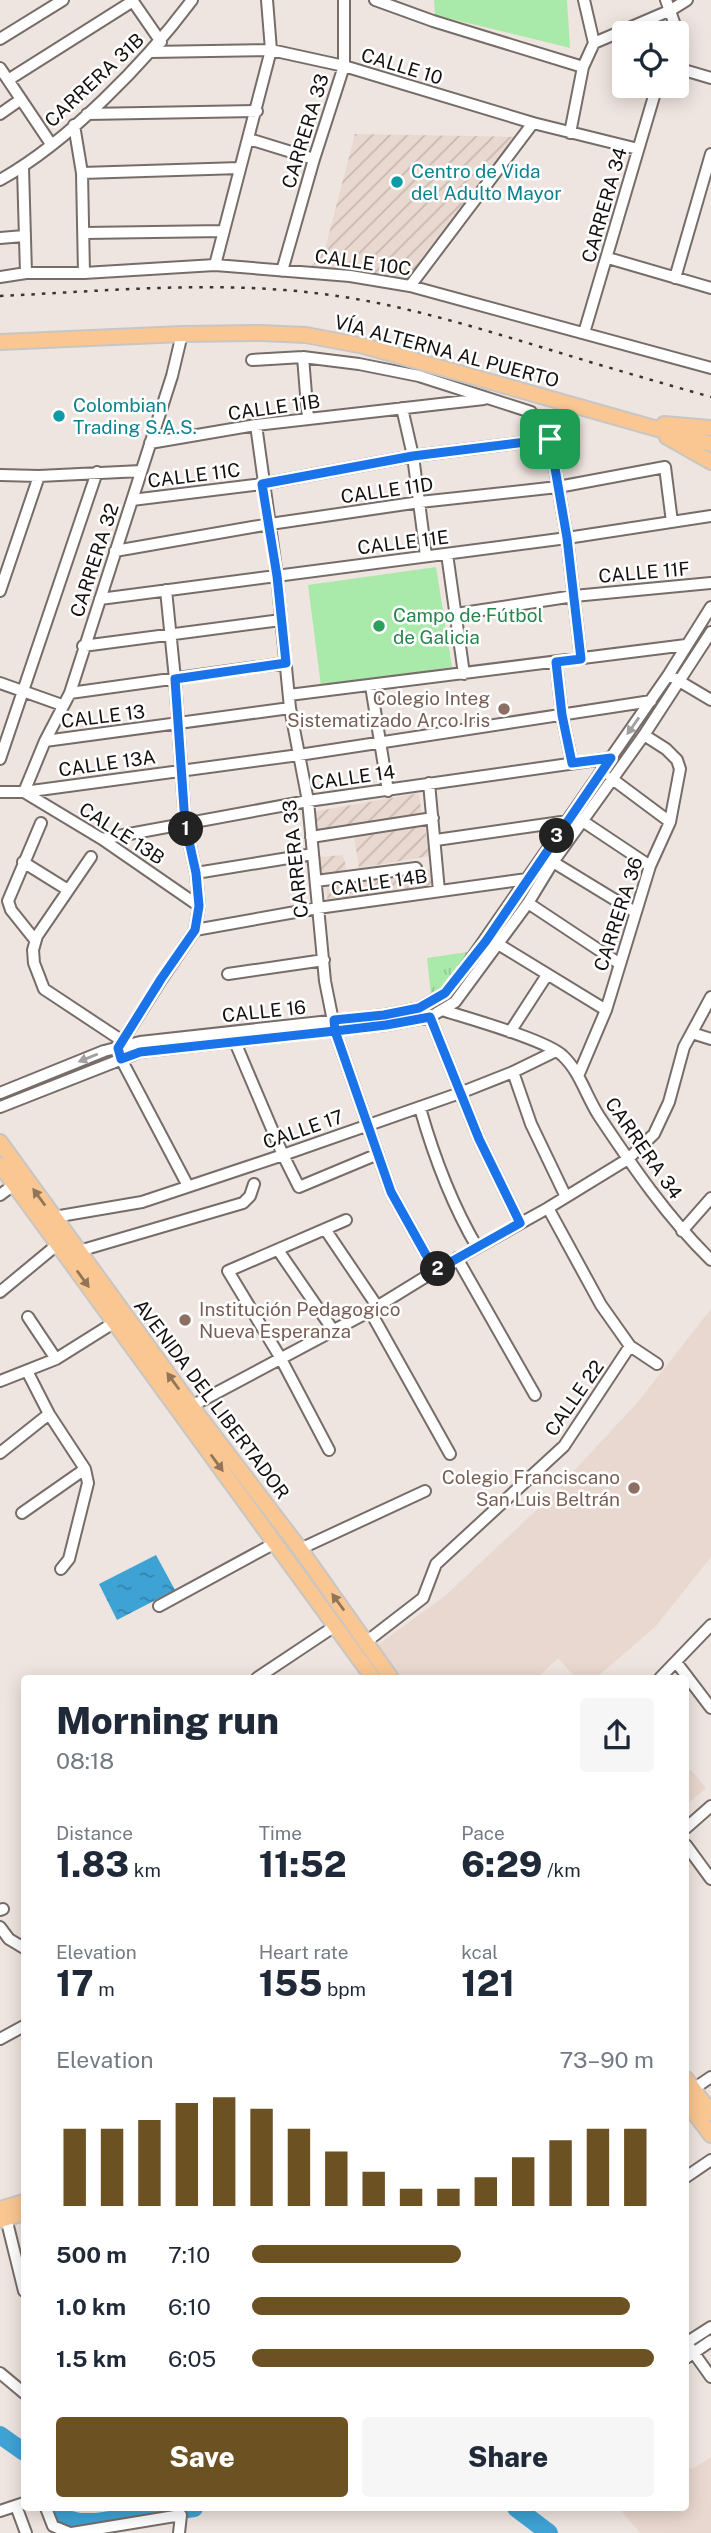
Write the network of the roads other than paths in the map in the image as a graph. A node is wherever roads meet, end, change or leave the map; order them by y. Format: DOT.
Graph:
graph roads {
  1 [pos="63,0"];
  2 [pos="192,0"];
  3 [pos="267,0"];
  4 [pos="344,0"];
  5 [pos="375,0"];
  6 [pos="584,0"];
  7 [pos="687,0"];
  8 [pos="132,1"];
  9 [pos="668,5"];
  10 [pos="643,21"];
  11 [pos="612,37"];
  12 [pos="0,39"];
  13 [pos="161,42"];
  14 [pos="594,43"];
  15 [pos="271,50"];
  16 [pos="150,52"];
  17 [pos="344,66"];
  18 [pos="583,67"];
  19 [pos="0,68"];
  20 [pos="689,72"];
  21 [pos="711,78"];
  22 [pos="8,80"];
  23 [pos="653,98"];
  24 [pos="20,100"];
  25 [pos="257,111"];
  26 [pos="0,114"];
  27 [pos="87,114"];
  28 [pos="533,123"];
  29 [pos="74,125"];
  30 [pos="569,133"];
  31 [pos="249,139"];
  32 [pos="51,144"];
  33 [pos="638,149"];
  34 [pos="711,154"];
  35 [pos="314,159"];
  36 [pos="23,167"];
  37 [pos="240,169"];
  38 [pos="82,173"];
  39 [pos="0,180"];
  40 [pos="224,231"];
  41 [pos="84,233"];
  42 [pos="24,236"];
  43 [pos="0,238"];
  44 [pos="608,258"];
  45 [pos="215,265"];
  46 [pos="282,271"];
  47 [pos="26,273"];
  48 [pos="84,273"];
  49 [pos="0,276"];
  50 [pos="675,278"];
  51 [pos="410,286"];
  52 [pos="711,288"];
  53 [pos="584,333"];
  54 [pos="182,334"];
  55 [pos="0,342"];
  56 [pos="303,357"];
  57 [pos="252,360"];
  58 [pos="711,368"];
  59 [pos="489,399"];
  60 [pos="402,408"];
  61 [pos="308,419"];
  62 [pos="641,423"];
  63 [pos="256,425"];
  64 [pos="711,428"];
  65 [pos="550,439"];
  66 [pos="150,443"];
  67 [pos="711,444"];
  68 [pos="413,456"];
  69 [pos="711,462"];
  70 [pos="141,471"];
  71 [pos="97,472"];
  72 [pos="0,475"];
  73 [pos="39,476"];
  74 [pos="262,484"];
  75 [pos="558,487"];
  76 [pos="132,500"];
  77 [pos="420,502"];
  78 [pos="711,516"];
  79 [pos="672,522"];
  80 [pos="270,524"];
  81 [pos="567,538"];
  82 [pos="115,551"];
  83 [pos="447,554"];
  84 [pos="426,556"];
  85 [pos="277,576"];
  86 [pos="711,583"];
  87 [pos="166,590"];
  88 [pos="0,591"];
  89 [pos="574,596"];
  90 [pos="100,598"];
  91 [pos="711,607"];
  92 [pos="456,614"];
  93 [pos="281,620"];
  94 [pos="711,632"];
  95 [pos="170,635"];
  96 [pos="686,645"];
  97 [pos="83,646"];
  98 [pos="581,659"];
  99 [pos="556,662"];
  100 [pos="286,663"];
  101 [pos="464,674"];
  102 [pos="673,677"];
  103 [pos="175,679"];
  104 [pos="0,683"];
  105 [pos="371,686"];
  106 [pos="22,691"];
  107 [pos="70,694"];
  108 [pos="289,695"];
  109 [pos="711,700"];
  110 [pos="651,701"];
  111 [pos="62,705"];
  112 [pos="290,708"];
  113 [pos="562,715"];
  114 [pos="178,725"];
  115 [pos="644,735"];
  116 [pos="45,741"];
  117 [pos="380,741"];
  118 [pos="299,755"];
  119 [pos="611,758"];
  120 [pos="0,759"];
  121 [pos="572,763"];
  122 [pos="180,771"];
  123 [pos="611,778"];
  124 [pos="429,783"];
  125 [pos="388,791"];
  126 [pos="0,792"];
  127 [pos="24,792"];
  128 [pos="308,801"];
  129 [pos="433,818"];
  130 [pos="581,820"];
  131 [pos="568,821"];
  132 [pos="670,822"];
  133 [pos="41,823"];
  134 [pos="185,823"];
  135 [pos="312,837"];
  136 [pos="102,839"];
  137 [pos="436,840"];
  138 [pos="313,854"];
  139 [pos="91,857"];
  140 [pos="23,862"];
  141 [pos="553,862"];
  142 [pos="650,866"];
  143 [pos="416,868"];
  144 [pos="196,873"];
  145 [pos="527,879"];
  146 [pos="316,881"];
  147 [pos="68,890"];
  148 [pos="439,891"];
  149 [pos="528,903"];
  150 [pos="199,906"];
  151 [pos="318,908"];
  152 [pos="635,912"];
  153 [pos="195,930"];
  154 [pos="35,940"];
  155 [pos="498,944"];
  156 [pos="324,960"];
  157 [pos="621,964"];
  158 [pos="228,974"];
  159 [pos="547,975"];
  160 [pos="711,997"];
  161 [pos="442,1010"];
  162 [pos="606,1010"];
  163 [pos="430,1017"];
  164 [pos="335,1026"];
  165 [pos="510,1032"];
  166 [pos="692,1032"];
  167 [pos="711,1039"];
  168 [pos="235,1042"];
  169 [pos="120,1049"];
  170 [pos="556,1051"];
  171 [pos="513,1072"];
  172 [pos="578,1076"];
  173 [pos="0,1093"];
  174 [pos="460,1093"];
  175 [pos="0,1107"];
  176 [pos="420,1108"];
  177 [pos="368,1126"];
  178 [pos="0,1142"];
  179 [pos="378,1154"];
  180 [pos="283,1155"];
  181 [pos="628,1159"];
  182 [pos="0,1165"];
  183 [pos="254,1184"];
  184 [pos="15,1185"];
  185 [pos="188,1186"];
  186 [pos="0,1195"];
  187 [pos="566,1197"];
  188 [pos="711,1198"];
  189 [pos="548,1208"];
  190 [pos="54,1217"];
  191 [pos="346,1220"];
  192 [pos="520,1223"];
  193 [pos="325,1229"];
  194 [pos="682,1231"];
  195 [pos="58,1244"];
  196 [pos="477,1247"];
  197 [pos="278,1250"];
  198 [pos="79,1251"];
  199 [pos="457,1258"];
  200 [pos="711,1260"];
  201 [pos="435,1271"];
  202 [pos="0,1292"];
  203 [pos="373,1309"];
  204 [pos="29,1317"];
  205 [pos="115,1322"];
  206 [pos="333,1330"];
  207 [pos="630,1346"];
  208 [pos="280,1357"];
  209 [pos="56,1359"];
  210 [pos="657,1364"];
  211 [pos="27,1371"];
  212 [pos="0,1381"];
  213 [pos="535,1395"];
  214 [pos="186,1409"];
  215 [pos="49,1414"];
  216 [pos="330,1450"];
  217 [pos="0,1453"];
  218 [pos="450,1454"];
  219 [pos="85,1469"];
  220 [pos="425,1490"];
  221 [pos="22,1513"];
  222 [pos="275,1543"];
  223 [pos="300,1549"];
  224 [pos="61,1569"];
  225 [pos="159,1606"];
  226 [pos="711,1625"];
  227 [pos="335,1626"];
  228 [pos="366,1642"];
  229 [pos="676,1662"];
  230 [pos="262,1675"];
  231 [pos="371,1675"];
  232 [pos="389,1675"];
  233 [pos="663,1675"];
  234 [pos="686,1675"];
  235 [pos="689,1679"];
  236 [pos="711,1708"];
  237 [pos="711,1806"];
  238 [pos="689,1825"];
  239 [pos="689,1849"];
  240 [pos="711,1879"];
  241 [pos="0,1927"];
  242 [pos="21,1946"];
  243 [pos="21,2028"];
  244 [pos="0,2039"];
  245 [pos="711,2077"];
  246 [pos="689,2090"];
  247 [pos="689,2092"];
  248 [pos="689,2093"];
  249 [pos="711,2113"];
  250 [pos="711,2135"];
  251 [pos="711,2160"];
  252 [pos="689,2175"];
  253 [pos="21,2204"];
  254 [pos="21,2213"];
  255 [pos="2,2216"];
  256 [pos="21,2281"];
  257 [pos="711,2327"];
  258 [pos="689,2340"];
  259 [pos="711,2342"];
  260 [pos="690,2355"];
  261 [pos="0,2374"];
  262 [pos="711,2378"];
  263 [pos="21,2391"];
  264 [pos="20,2504"];
  265 [pos="0,2511"];
  266 [pos="21,2511"];
  267 [pos="47,2511"];
  268 [pos="26,2533"];
  269 [pos="71,2533"];
  270 [pos="179,2533"];
  1 -- 12 [label="street"];
  2 -- 13 [label="street, CARRERA 31B"];
  3 -- 15 [label="street"];
  4 -- 17 [label="street, CARRERA 33"];
  5 -- 18 [label="street"];
  6 -- 14 [label="street"];
  7 -- 9 [label="street"];
  8 -- 13 [label="street"];
  8 -- 22 [label="street"];
  9 -- 10 [label="street"];
  11 -- 14 [label="street"];
  13 -- 16 [label="street, CARRERA 31B"];
  14 -- 18 [label="street"];
  15 -- 16 [label="street, CALLE 10"];
  15 -- 17 [label="street, CALLE 10"];
  15 -- 25 [label="street"];
  16 -- 27 [label="street, CARRERA 31B"];
  17 -- 28 [label="street, CALLE 10"];
  17 -- 35 [label="street, CARRERA 33"];
  18 -- 30 [label="street"];
  19 -- 22 [label="street"];
  20 -- 21 [label="street"];
  22 -- 24 [label="street"];
  23 -- 33 [label="street, CARRERA 34"];
  24 -- 26 [label="street"];
  24 -- 32 [label="street"];
  25 -- 27 [label="street"];
  25 -- 31 [label="street"];
  27 -- 29 [label="street, CARRERA 31B"];
  28 -- 30 [label="street, CALLE 10"];
  28 -- 51 [label="street"];
  29 -- 32 [label="street, CARRERA 31B"];
  29 -- 38 [label="street"];
  30 -- 33 [label="street, CALLE 10"];
  31 -- 35 [label="street"];
  31 -- 37 [label="street"];
  32 -- 36 [label="street, CARRERA 31B"];
  33 -- 44 [label="street, CARRERA 34"];
  34 -- 50 [label="street"];
  35 -- 46 [label="street, CARRERA 33"];
  36 -- 39 [label="street, CARRERA 31B"];
  36 -- 42 [label="street"];
  37 -- 38 [label="street"];
  37 -- 40 [label="street"];
  38 -- 41 [label="street"];
  40 -- 41 [label="street"];
  40 -- 45 [label="street"];
  41 -- 48 [label="street"];
  42 -- 43 [label="street"];
  42 -- 47 [label="street"];
  44 -- 50 [label="street"];
  44 -- 53 [label="street, CARRERA 34"];
  45 -- 46 [label="street, CALLE 10C"];
  45 -- 48 [label="street, CALLE 10C"];
  46 -- 51 [label="street, CALLE 10C"];
  47 -- 48 [label="street, CALLE 10C"];
  47 -- 49 [label="street, CALLE 10C"];
  50 -- 52 [label="street"];
  51 -- 53 [label="street, CALLE 10C"];
  53 -- 58 [label="street, CALLE 10C"];
  54 -- 55 [label="main road, VÍA ALTERNA AL PUERTO"];
  54 -- 62 [label="main road, VÍA ALTERNA AL PUERTO"];
  54 -- 66 [label="street, CARRERA 32"];
  56 -- 57 [label="street"];
  56 -- 59 [label="street"];
  56 -- 61 [label="street"];
  59 -- 60 [label="street, CALLE 11B"];
  59 -- 65 [label="street"];
  60 -- 61 [label="street, CALLE 11B"];
  60 -- 68 [label="street"];
  61 -- 63 [label="street, CALLE 11B"];
  62 -- 64 [label="main road"];
  62 -- 67 [label="main road, VÍA ALTERNA AL PUERTO"];
  62 -- 69 [label="main road"];
  63 -- 66 [label="street, CALLE 11B"];
  63 -- 74 [label="street, CARRERA 33"];
  65 -- 68 [label="street, CALLE 11C"];
  65 -- 75 [label="street"];
  66 -- 70 [label="street, CARRERA 32"];
  68 -- 74 [label="street, CALLE 11C"];
  68 -- 77 [label="street"];
  70 -- 71 [label="street"];
  70 -- 76 [label="street, CARRERA 32"];
  71 -- 73 [label="street"];
  71 -- 106 [label="street"];
  72 -- 73 [label="street"];
  73 -- 88 [label="street"];
  74 -- 76 [label="street, CALLE 11C"];
  74 -- 80 [label="street, CARRERA 33"];
  75 -- 77 [label="street, CALLE 11D"];
  75 -- 79 [label="street, CALLE 11D"];
  75 -- 81 [label="street"];
  76 -- 82 [label="street, CARRERA 32"];
  77 -- 80 [label="street, CALLE 11D"];
  77 -- 84 [label="street"];
  78 -- 79 [label="street, CALLE 11E"];
  79 -- 81 [label="street, CALLE 11E"];
  80 -- 82 [label="street, CALLE 11D"];
  80 -- 85 [label="street, CARRERA 33"];
  81 -- 83 [label="street, CALLE 11E"];
  81 -- 89 [label="street"];
  82 -- 90 [label="street, CARRERA 32"];
  83 -- 84 [label="street, CALLE 11E"];
  83 -- 92 [label="street"];
  84 -- 85 [label="street, CALLE 11E"];
  85 -- 87 [label="street, CALLE 11E"];
  85 -- 93 [label="street, CARRERA 33"];
  86 -- 89 [label="street, CALLE 11F"];
  87 -- 90 [label="street, CALLE 11E"];
  87 -- 95 [label="street"];
  89 -- 92 [label="street, CALLE 11F"];
  89 -- 98 [label="street"];
  90 -- 97 [label="street, CARRERA 32"];
  91 -- 96 [label="street, CALLE 16"];
  92 -- 101 [label="street"];
  93 -- 95 [label="street"];
  93 -- 100 [label="street, CARRERA 33"];
  94 -- 102 [label="street, CALLE 16"];
  95 -- 97 [label="street"];
  95 -- 103 [label="street"];
  96 -- 98 [label="street"];
  96 -- 102 [label="street, CALLE 16"];
  97 -- 107 [label="street, CARRERA 32"];
  98 -- 99 [label="street"];
  99 -- 101 [label="street"];
  99 -- 113 [label="street"];
  100 -- 103 [label="street"];
  100 -- 108 [label="street, CARRERA 33"];
  101 -- 105 [label="street"];
  102 -- 109 [label="street"];
  102 -- 110 [label="street, CALLE 16"];
  102 -- 115 [label="street, CALLE 16"];
  103 -- 107 [label="street"];
  103 -- 114 [label="street"];
  104 -- 106 [label="street"];
  105 -- 108 [label="street"];
  105 -- 117 [label="street"];
  106 -- 111 [label="street"];
  106 -- 120 [label="street"];
  107 -- 111 [label="street, CARRERA 32"];
  108 -- 112 [label="street, CARRERA 33"];
  110 -- 113 [label="street, CALLE 13A"];
  110 -- 119 [label="street, CALLE 16, one-way"];
  111 -- 116 [label="street, CARRERA 32"];
  112 -- 114 [label="street, CALLE 13"];
  112 -- 118 [label="street, CARRERA 33"];
  113 -- 117 [label="street, CALLE 13A"];
  113 -- 121 [label="street"];
  114 -- 116 [label="street, CALLE 13"];
  114 -- 122 [label="street"];
  115 -- 123 [label="street, CALLE 16"];
  115 -- 132 [label="street, CARRERA 36"];
  116 -- 127 [label="street, CARRERA 32"];
  117 -- 118 [label="street, CALLE 13A"];
  117 -- 125 [label="street"];
  118 -- 122 [label="street, CALLE 13A"];
  118 -- 128 [label="street, CARRERA 33"];
  119 -- 121 [label="street, CALLE 14"];
  119 -- 131 [label="street, CALLE 16"];
  121 -- 124 [label="street, CALLE 14"];
  122 -- 127 [label="street, CALLE 13A"];
  122 -- 134 [label="street"];
  123 -- 130 [label="street, CALLE 16"];
  123 -- 132 [label="street"];
  124 -- 125 [label="street, CALLE 14"];
  124 -- 129 [label="street"];
  125 -- 128 [label="street, CALLE 14"];
  126 -- 127 [label="street, CALLE 13A"];
  127 -- 136 [label="street, CALLE 13B"];
  128 -- 134 [label="street, CALLE 14"];
  128 -- 135 [label="street, CARRERA 33"];
  129 -- 135 [label="street"];
  129 -- 137 [label="street"];
  130 -- 141 [label="street, CALLE 16"];
  130 -- 142 [label="street"];
  131 -- 137 [label="street"];
  131 -- 145 [label="street, CALLE 16"];
  132 -- 142 [label="street, CARRERA 36"];
  133 -- 140 [label="street"];
  134 -- 136 [label="street, CALLE 14"];
  134 -- 144 [label="street"];
  135 -- 138 [label="street, CARRERA 33"];
  136 -- 150 [label="street, CALLE 13B"];
  137 -- 148 [label="street"];
  138 -- 144 [label="street"];
  138 -- 146 [label="street, CARRERA 33"];
  139 -- 147 [label="street"];
  140 -- 147 [label="street"];
  140 -- 154 [label="street"];
  141 -- 149 [label="street, CALLE 16"];
  141 -- 152 [label="street"];
  142 -- 152 [label="street, CARRERA 36"];
  143 -- 146 [label="street"];
  144 -- 150 [label="street"];
  145 -- 148 [label="street, CALLE 14B"];
  145 -- 164 [label="street, CALLE 16"];
  146 -- 151 [label="street, CARRERA 33"];
  147 -- 154 [label="street"];
  148 -- 151 [label="street, CALLE 14B"];
  149 -- 155 [label="street, CALLE 16"];
  149 -- 157 [label="street"];
  150 -- 153 [label="street"];
  151 -- 153 [label="street, CALLE 14B"];
  151 -- 156 [label="street, CARRERA 33"];
  152 -- 157 [label="street, CARRERA 36"];
  153 -- 169 [label="street"];
  154 -- 169 [label="street"];
  155 -- 159 [label="street"];
  155 -- 161 [label="street, CALLE 16"];
  156 -- 158 [label="street"];
  156 -- 164 [label="street, CARRERA 33"];
  157 -- 162 [label="street, CARRERA 36"];
  159 -- 162 [label="street"];
  159 -- 165 [label="street"];
  160 -- 166 [label="street"];
  161 -- 163 [label="street, CALLE 16"];
  161 -- 165 [label="street"];
  162 -- 172 [label="street, CARRERA 36"];
  163 -- 164 [label="street, CALLE 16"];
  163 -- 174 [label="street"];
  164 -- 168 [label="street, CALLE 16"];
  164 -- 169 [label="street, CALLE 16"];
  164 -- 177 [label="street, CARRERA 33"];
  165 -- 170 [label="street"];
  166 -- 167 [label="street"];
  166 -- 181 [label="street"];
  168 -- 169 [label="street, CALLE 16"];
  168 -- 180 [label="street"];
  169 -- 173 [label="street, CALLE 16, one-way"];
  169 -- 175 [label="street, CALLE 16"];
  169 -- 185 [label="street"];
  170 -- 171 [label="street, CALLE 17"];
  170 -- 172 [label="street, CARRERA 34"];
  171 -- 174 [label="street, CALLE 17"];
  171 -- 187 [label="street"];
  172 -- 181 [label="street, CARRERA 34"];
  174 -- 176 [label="street, CALLE 17"];
  174 -- 192 [label="street"];
  176 -- 177 [label="street, CALLE 17"];
  176 -- 196 [label="street"];
  177 -- 179 [label="street, CARRERA 33"];
  177 -- 180 [label="street, CALLE 17"];
  190 -- 178 [label="main road, AVENIDA DEL LIBERTADOR, one-way"];
  179 -- 180 [label="street"];
  179 -- 201 [label="street, CARRERA 33"];
  180 -- 185 [label="street, CALLE 17"];
  181 -- 187 [label="street"];
  181 -- 194 [label="street, CARRERA 34"];
  182 -- 184 [label="main road, AVENIDA DEL LIBERTADOR"];
  183 -- 198 [label="street"];
  184 -- 186 [label="street"];
  184 -- 195 [label="main road, AVENIDA DEL LIBERTADOR"];
  185 -- 190 [label="street, CALLE 17"];
  187 -- 189 [label="street"];
  188 -- 194 [label="street"];
  189 -- 192 [label="street"];
  189 -- 207 [label="street"];
  190 -- 198 [label="main road, AVENIDA DEL LIBERTADOR"];
  191 -- 193 [label="street"];
  192 -- 196 [label="street"];
  193 -- 197 [label="street"];
  193 -- 203 [label="street"];
  194 -- 200 [label="street, CARRERA 34"];
  195 -- 202 [label="street"];
  195 -- 205 [label="main road, AVENIDA DEL LIBERTADOR, one-way"];
  196 -- 199 [label="street"];
  197 -- 206 [label="street"];
  197 -- 208 [label="street"];
  214 -- 198 [label="main road, AVENIDA DEL LIBERTADOR, one-way"];
  199 -- 201 [label="street"];
  199 -- 213 [label="street"];
  201 -- 203 [label="street"];
  203 -- 206 [label="street"];
  203 -- 218 [label="street"];
  204 -- 209 [label="street"];
  205 -- 209 [label="street"];
  205 -- 214 [label="main road, AVENIDA DEL LIBERTADOR"];
  206 -- 208 [label="street"];
  207 -- 210 [label="street"];
  207 -- 228 [label="street, CALLE 22"];
  208 -- 214 [label="street"];
  208 -- 216 [label="street"];
  209 -- 211 [label="street"];
  211 -- 212 [label="street"];
  211 -- 215 [label="street"];
  214 -- 222 [label="main road, AVENIDA DEL LIBERTADOR, one-way"];
  214 -- 223 [label="main road, AVENIDA DEL LIBERTADOR"];
  215 -- 217 [label="street"];
  215 -- 219 [label="street"];
  219 -- 221 [label="street"];
  219 -- 224 [label="street"];
  220 -- 223 [label="street"];
  222 -- 225 [label="street"];
  222 -- 227 [label="main road, AVENIDA DEL LIBERTADOR"];
  228 -- 223 [label="main road, AVENIDA DEL LIBERTADOR, one-way"];
  226 -- 229 [label="street"];
  227 -- 230 [label="street"];
  227 -- 231 [label="main road, AVENIDA DEL LIBERTADOR"];
  228 -- 232 [label="main road, AVENIDA DEL LIBERTADOR"];
  229 -- 233 [label="street"];
  229 -- 234 [label="street"];
  235 -- 236 [label="street"];
  237 -- 238 [label="street"];
  239 -- 240 [label="street"];
  241 -- 242 [label="street"];
  243 -- 244 [label="street"];
  245 -- 246 [label="street"];
  247 -- 249 [label="main road"];
  248 -- 250 [label="main road"];
  251 -- 252 [label="street"];
  253 -- 255 [label="main road"];
  254 -- 255 [label="main road"];
  255 -- 256 [label="street"];
  257 -- 258 [label="street"];
  259 -- 260 [label="street"];
  260 -- 262 [label="street"];
  261 -- 263 [label="street"];
  264 -- 265 [label="street"];
  266 -- 268 [label="street"];
  267 -- 269 [label="street"];
  269 -- 270 [label="street"];
}
